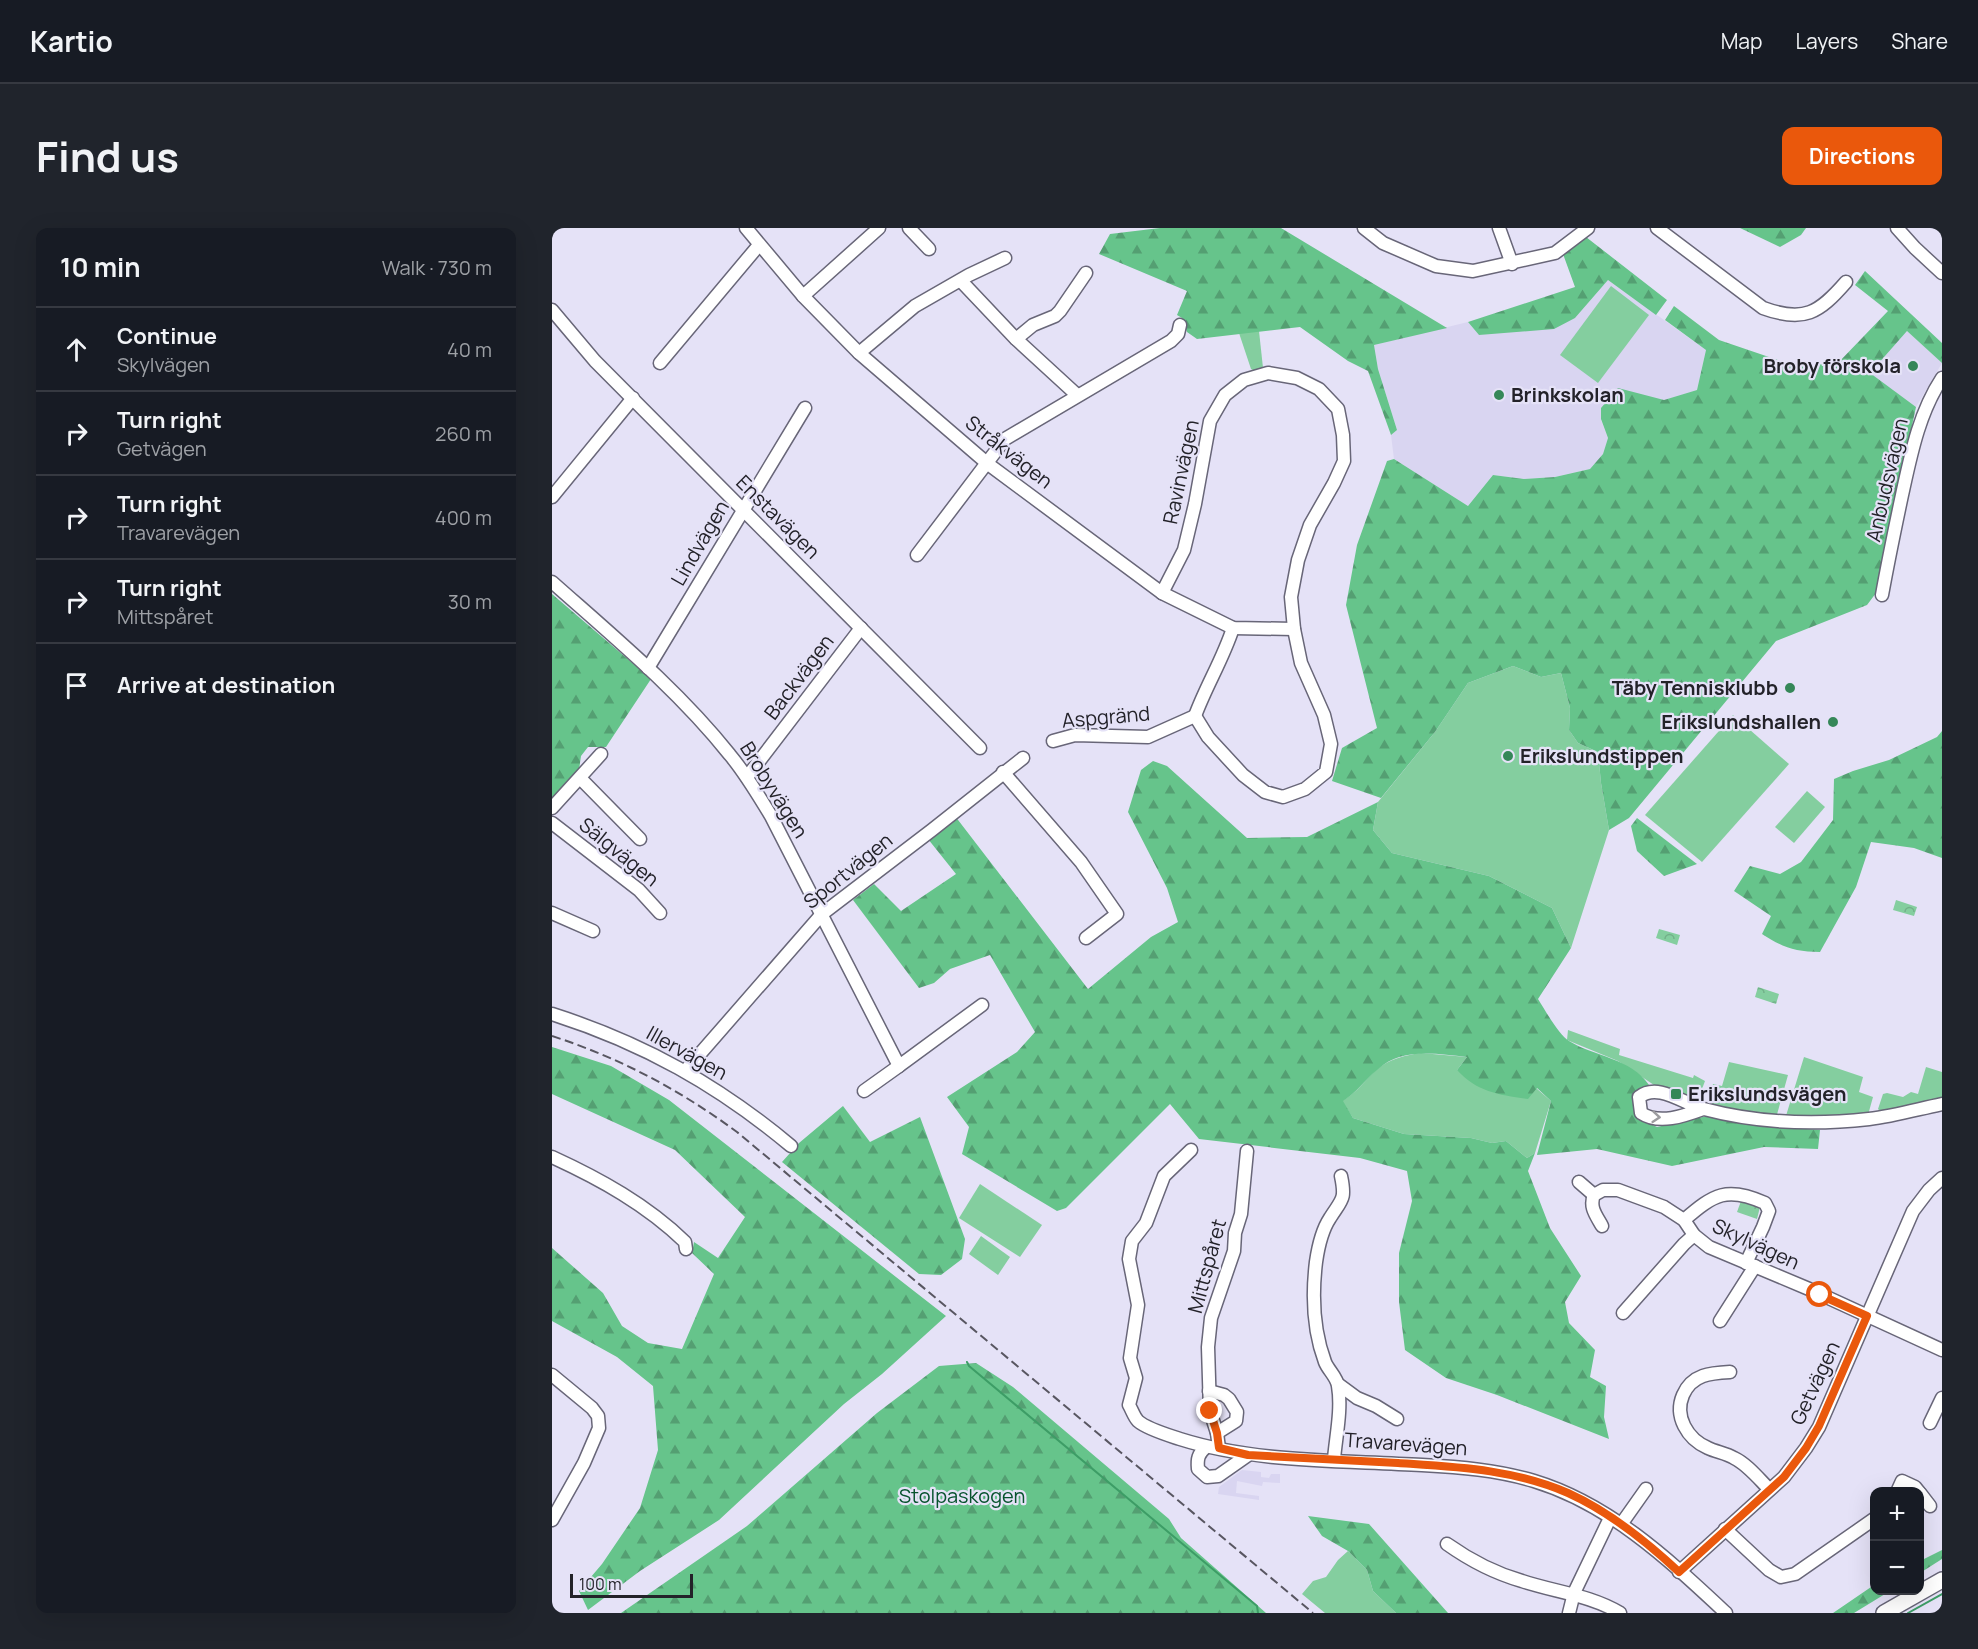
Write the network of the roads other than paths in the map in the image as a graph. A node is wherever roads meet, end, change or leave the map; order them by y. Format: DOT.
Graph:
graph roads {
  1 [pos="746,228"];
  2 [pos="879,228"];
  3 [pos="909,228"];
  4 [pos="1364,228"];
  5 [pos="1499,228"];
  6 [pos="1588,228"];
  7 [pos="1657,228"];
  8 [pos="1897,228"];
  9 [pos="759,245"];
  10 [pos="929,249"];
  11 [pos="1005,258"];
  12 [pos="1512,264"];
  13 [pos="1086,273"];
  14 [pos="1942,273"];
  15 [pos="961,281"];
  16 [pos="1846,282"];
  17 [pos="804,296"];
  18 [pos="552,310"];
  19 [pos="1180,325"];
  20 [pos="1016,339"];
  21 [pos="859,353"];
  22 [pos="660,363"];
  23 [pos="1942,378"];
  24 [pos="1077,395"];
  25 [pos="633,399"];
  26 [pos="805,408"];
  27 [pos="988,464"];
  28 [pos="552,497"];
  29 [pos="742,510"];
  30 [pos="917,555"];
  31 [pos="552,582"];
  32 [pos="1162,593"];
  33 [pos="1882,595"];
  34 [pos="861,628"];
  35 [pos="1233,628"];
  36 [pos="1294,629"];
  37 [pos="648,668"];
  38 [pos="1195,716"];
  39 [pos="1053,741"];
  40 [pos="980,748"];
  41 [pos="601,754"];
  42 [pos="1023,758"];
  43 [pos="1003,772"];
  44 [pos="747,777"];
  45 [pos="580,778"];
  46 [pos="552,808"];
  47 [pos="552,823"];
  48 [pos="640,839"];
  49 [pos="660,913"];
  50 [pos="552,914"];
  51 [pos="822,914"];
  52 [pos="592,931"];
  53 [pos="1086,938"];
  54 [pos="982,1005"];
  55 [pos="552,1014"];
  56 [pos="899,1066"];
  57 [pos="686,1071"];
  58 [pos="864,1091"];
  59 [pos="1942,1104"];
  60 [pos="1702,1109"];
  61 [pos="791,1146"];
  62 [pos="1191,1150"];
  63 [pos="1247,1151"];
  64 [pos="552,1157"];
  65 [pos="1341,1176"];
  66 [pos="1942,1178"];
  67 [pos="1580,1182"];
  68 [pos="1594,1195"];
  69 [pos="1684,1220"];
  70 [pos="1602,1226"];
  71 [pos="1694,1235"];
  72 [pos="686,1249"];
  73 [pos="1750,1264"];
  74 [pos="1623,1313"];
  75 [pos="1867,1316"];
  76 [pos="1720,1321"];
  77 [pos="1942,1350"];
  78 [pos="1730,1372"];
  79 [pos="552,1374"];
  80 [pos="1338,1384"];
  81 [pos="1209,1391"];
  82 [pos="1942,1398"];
  83 [pos="1360,1400"];
  84 [pos="1338,1407"];
  85 [pos="1397,1419"];
  86 [pos="1930,1423"];
  87 [pos="1217,1433"];
  88 [pos="1206,1447"];
  89 [pos="1219,1448"];
  90 [pos="1248,1455"];
  91 [pos="1334,1459"];
  92 [pos="1899,1487"];
  93 [pos="1911,1487"];
  94 [pos="1646,1489"];
  95 [pos="1769,1489"];
  96 [pos="1924,1498"];
  97 [pos="1930,1506"];
  98 [pos="552,1520"];
  99 [pos="1616,1521"];
  100 [pos="1870,1522"];
  101 [pos="1725,1529"];
  102 [pos="1448,1544"];
  103 [pos="1679,1572"];
  104 [pos="1942,1580"];
  105 [pos="1574,1593"];
  106 [pos="1569,1613"];
  107 [pos="1620,1613"];
  108 [pos="1726,1613"];
  109 [pos="1884,1613"];
  1 -- 9 [label="street, Stråkvägen"];
  2 -- 17 [label="street"];
  3 -- 10 [label="street"];
  4 -- 12 [label="street"];
  5 -- 12 [label="street"];
  6 -- 12 [label="street"];
  7 -- 16 [label="street"];
  8 -- 14 [label="street"];
  9 -- 17 [label="street, Stråkvägen"];
  9 -- 22 [label="street"];
  11 -- 15 [label="street"];
  13 -- 20 [label="street"];
  15 -- 20 [label="street"];
  15 -- 21 [label="street"];
  17 -- 21 [label="street, Stråkvägen"];
  18 -- 25 [label="street, Enstavägen"];
  19 -- 24 [label="street"];
  20 -- 24 [label="street"];
  21 -- 27 [label="street, Stråkvägen"];
  23 -- 33 [label="street, Anbudsvägen"];
  24 -- 27 [label="street"];
  25 -- 28 [label="street"];
  25 -- 29 [label="street, Enstavägen"];
  26 -- 29 [label="street, Lindvägen"];
  27 -- 30 [label="street"];
  27 -- 32 [label="street, Stråkvägen"];
  29 -- 34 [label="street, Enstavägen"];
  29 -- 37 [label="street, Lindvägen"];
  31 -- 37 [label="street, Brobyvägen"];
  32 -- 35 [label="street, Stråkvägen"];
  32 -- 36 [label="street, Ravinvägen"];
  34 -- 40 [label="street, Enstavägen"];
  34 -- 44 [label="street, Backvägen"];
  35 -- 36 [label="street, Stråkvägen"];
  35 -- 38 [label="street"];
  36 -- 38 [label="street, Ravinvägen"];
  37 -- 44 [label="street, Brobyvägen"];
  38 -- 39 [label="street, Aspgränd"];
  41 -- 45 [label="street"];
  42 -- 43 [label="street, Sportvägen"];
  43 -- 51 [label="street, Sportvägen"];
  43 -- 53 [label="street"];
  44 -- 51 [label="street, Brobyvägen"];
  45 -- 46 [label="street"];
  45 -- 48 [label="street, Sälgvägen"];
  47 -- 49 [label="street, Sälgvägen"];
  50 -- 52 [label="street"];
  51 -- 56 [label="street, Brobyvägen"];
  51 -- 57 [label="street, Sportvägen"];
  54 -- 56 [label="street"];
  55 -- 57 [label="street, Illervägen"];
  56 -- 58 [label="street"];
  57 -- 61 [label="street, Illervägen"];
  59 -- 60 [label="street"];
  62 -- 88 [label="street, Travarevägen"];
  63 -- 81 [label="street, Mittspåret"];
  64 -- 72 [label="street"];
  65 -- 80 [label="street"];
  66 -- 75 [label="street, Getvägen"];
  67 -- 68 [label="street"];
  68 -- 69 [label="street, Skylvägen"];
  68 -- 70 [label="street"];
  69 -- 71 [label="street, Skylvägen"];
  69 -- 73 [label="street"];
  71 -- 73 [label="street, Skylvägen"];
  71 -- 74 [label="street"];
  73 -- 75 [label="street, Skylvägen"];
  73 -- 76 [label="street"];
  75 -- 77 [label="street, Skylvägen"];
  75 -- 95 [label="street, Getvägen"];
  78 -- 95 [label="street"];
  79 -- 98 [label="street"];
  80 -- 83 [label="street"];
  80 -- 84 [label="street"];
  81 -- 87 [label="street, Mittspåret"];
  81 -- 87 [label="street"];
  82 -- 86 [label="street"];
  83 -- 84 [label="street"];
  83 -- 85 [label="street"];
  84 -- 91 [label="street"];
  87 -- 89 [label="street, Mittspåret"];
  88 -- 89 [label="street, Travarevägen"];
  88 -- 90 [label="street"];
  89 -- 90 [label="street, Travarevägen"];
  90 -- 91 [label="street, Travarevägen"];
  91 -- 99 [label="street, Travarevägen"];
  92 -- 93 [label="street"];
  94 -- 99 [label="street"];
  95 -- 101 [label="street, Getvägen"];
  96 -- 97 [label="street"];
  99 -- 103 [label="street, Travarevägen"];
  99 -- 105 [label="street"];
  100 -- 101 [label="street"];
  101 -- 103 [label="street, Getvägen"];
  102 -- 105 [label="street"];
  103 -- 108 [label="street, Travarevägen"];
  104 -- 109 [label="main road"];
  105 -- 106 [label="street"];
  105 -- 107 [label="street"];
}
